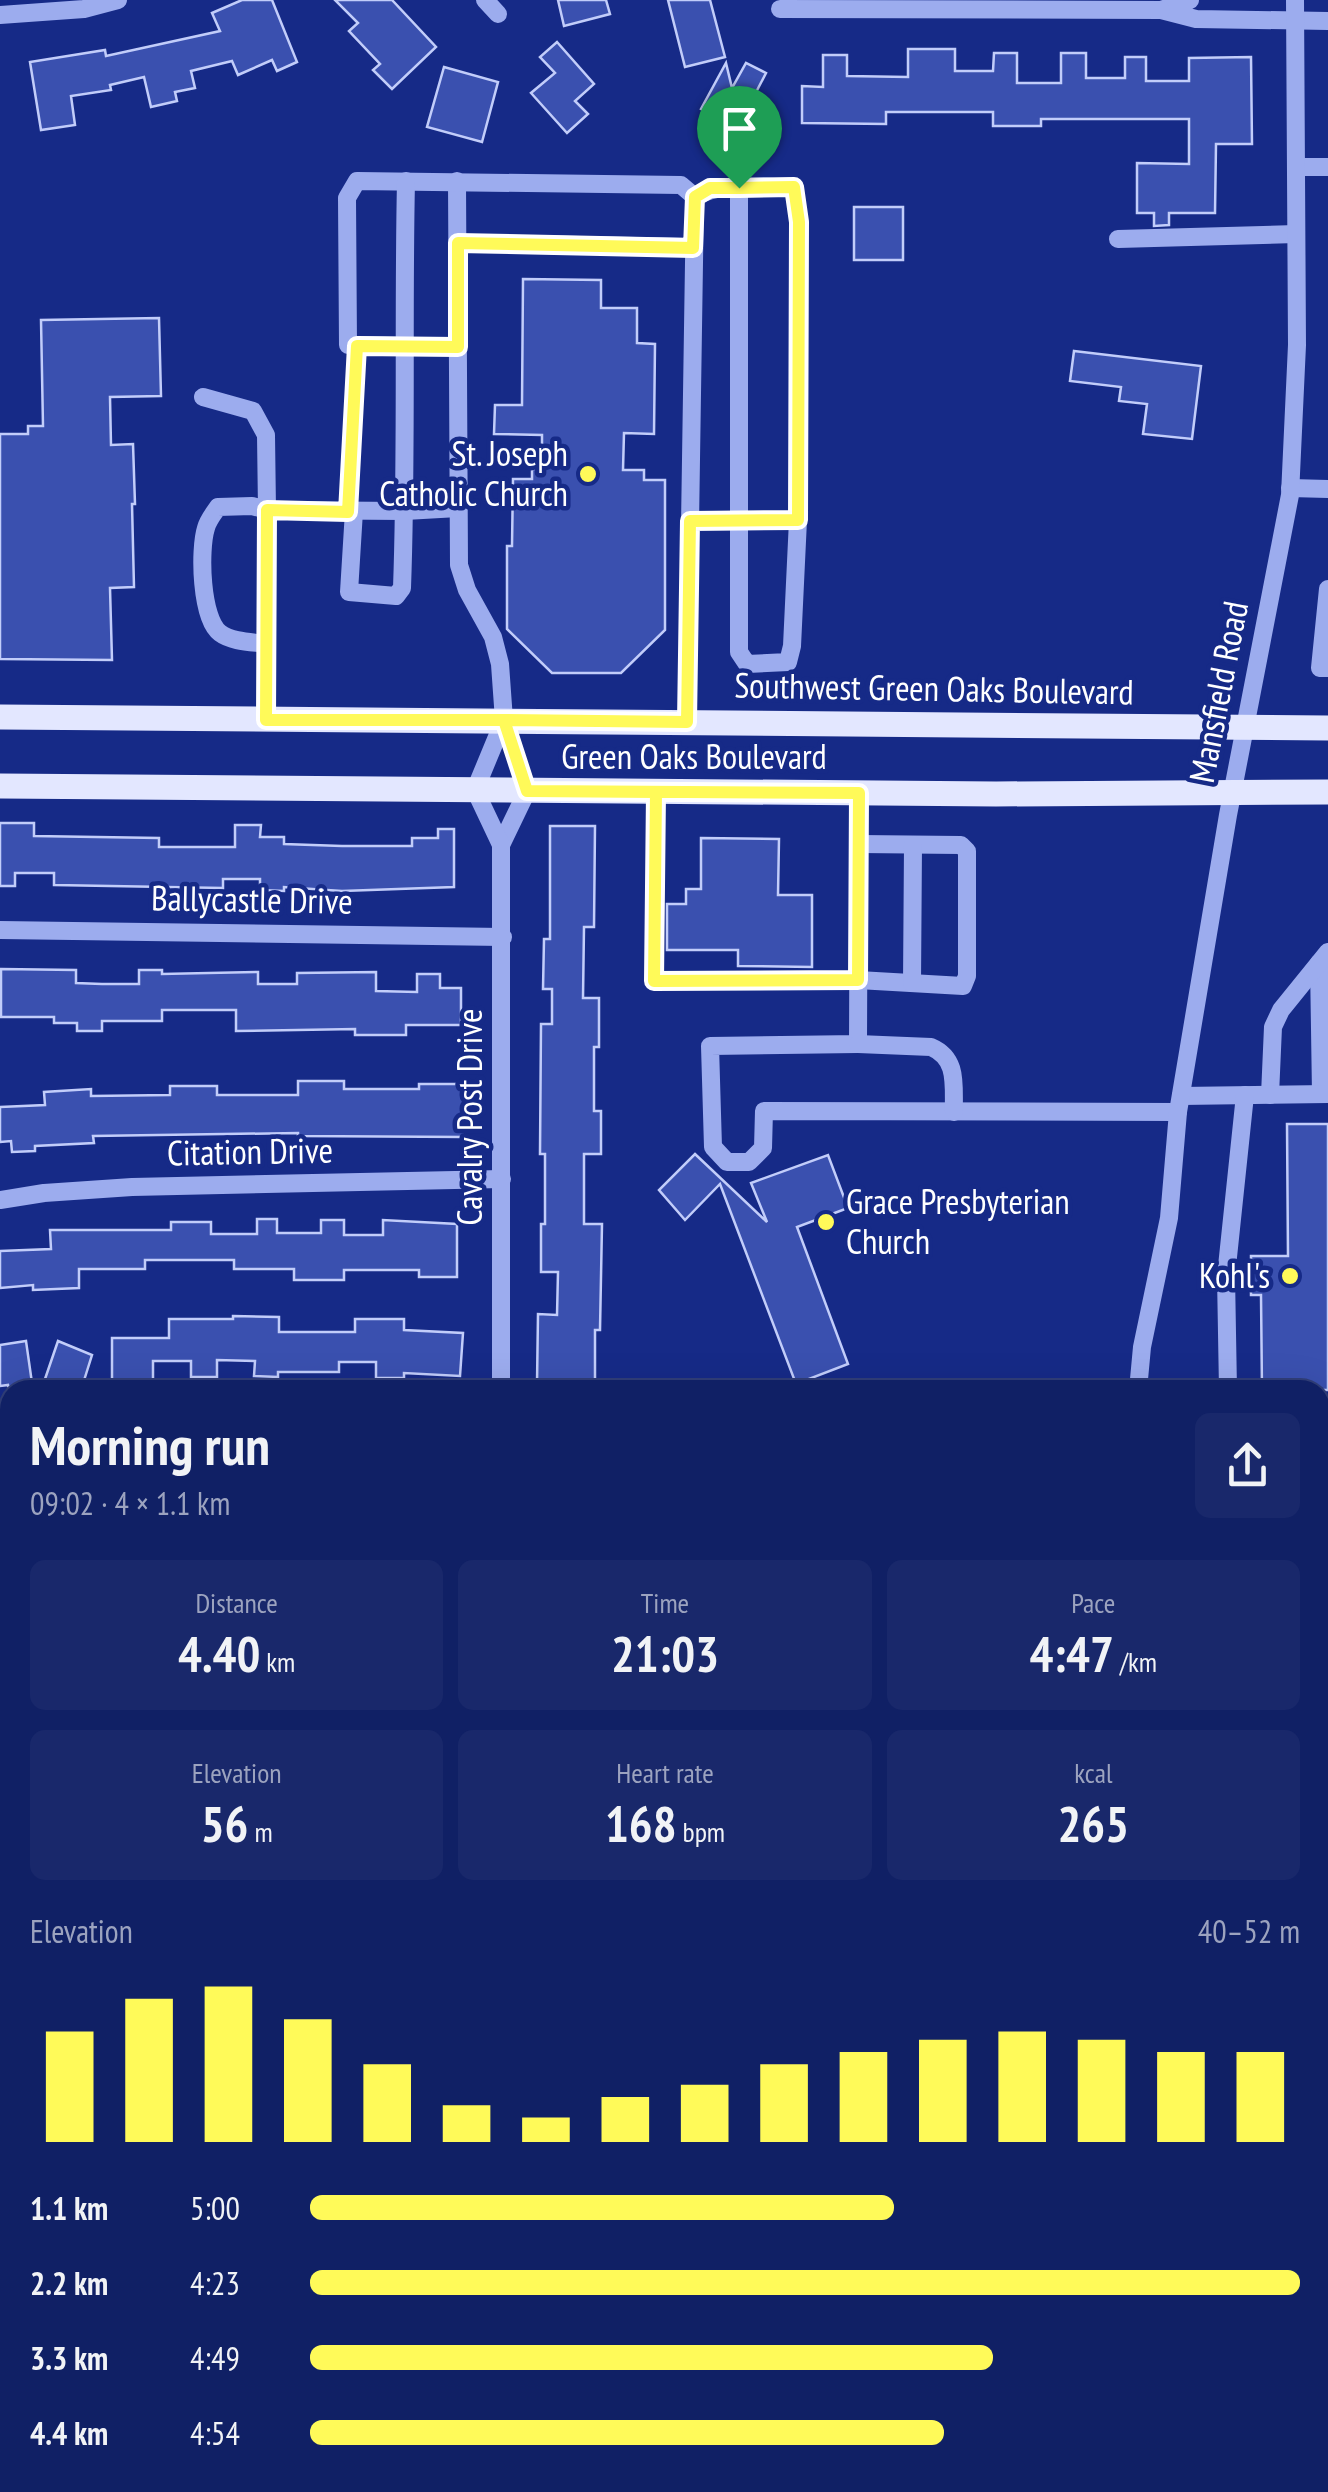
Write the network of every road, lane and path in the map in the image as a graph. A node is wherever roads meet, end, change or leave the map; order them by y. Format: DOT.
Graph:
graph roads {
  1 [pos="118,0"];
  2 [pos="1190,0"];
  3 [pos="1296,0"];
  4 [pos="780,9"];
  5 [pos="1161,10"];
  6 [pos="0,15"];
  7 [pos="1296,20"];
  8 [pos="1328,21"];
  9 [pos="1296,168"];
  10 [pos="1328,168"];
  11 [pos="406,181"];
  12 [pos="457,182"];
  13 [pos="739,188"];
  14 [pos="695,197"];
  15 [pos="1296,234"];
  16 [pos="1118,240"];
  17 [pos="458,243"];
  18 [pos="693,248"];
  19 [pos="357,346"];
  20 [pos="402,346"];
  21 [pos="458,347"];
  22 [pos="203,397"];
  23 [pos="1290,488"];
  24 [pos="1328,490"];
  25 [pos="458,508"];
  26 [pos="267,510"];
  27 [pos="405,511"];
  28 [pos="351,512"];
  29 [pos="798,520"];
  30 [pos="690,521"];
  31 [pos="739,522"];
  32 [pos="1328,589"];
  33 [pos="266,644"];
  34 [pos="1328,668"];
  35 [pos="0,717"];
  36 [pos="266,720"];
  37 [pos="504,720"];
  38 [pos="687,722"];
  39 [pos="1246,727"];
  40 [pos="1328,728"];
  41 [pos="0,786"];
  42 [pos="475,790"];
  43 [pos="1233,790"];
  44 [pos="527,791"];
  45 [pos="656,792"];
  46 [pos="1328,792"];
  47 [pos="859,793"];
  48 [pos="859,844"];
  49 [pos="913,844"];
  50 [pos="501,845"];
  51 [pos="0,930"];
  52 [pos="503,937"];
  53 [pos="1324,957"];
  54 [pos="858,980"];
  55 [pos="912,983"];
  56 [pos="858,1044"];
  57 [pos="1324,1094"];
  58 [pos="1245,1095"];
  59 [pos="1270,1095"];
  60 [pos="1179,1104"];
  61 [pos="954,1112"];
  62 [pos="502,1179"];
  63 [pos="0,1200"];
  64 [pos="501,1380"];
  65 [pos="1139,1380"];
  66 [pos="1228,1380"];
  1 -- 6 [label="street"];
  2 -- 5 [label="street"];
  3 -- 7 [label="street, Mansfield Road"];
  4 -- 5 [label="street"];
  5 -- 7 [label="street"];
  7 -- 8 [label="street"];
  7 -- 9 [label="street, Mansfield Road"];
  9 -- 10 [label="street"];
  9 -- 15 [label="street, Mansfield Road"];
  11 -- 12 [label="street"];
  11 -- 19 [label="street"];
  11 -- 20 [label="street"];
  12 -- 14 [label="street"];
  12 -- 17 [label="street"];
  13 -- 14 [label="street"];
  13 -- 29 [label="street"];
  13 -- 31 [label="street"];
  14 -- 18 [label="street"];
  15 -- 16 [label="street"];
  15 -- 23 [label="street, Mansfield Road"];
  17 -- 18 [label="street"];
  17 -- 21 [label="street"];
  18 -- 30 [label="street"];
  19 -- 20 [label="street"];
  19 -- 28 [label="street"];
  20 -- 21 [label="street"];
  20 -- 27 [label="street"];
  21 -- 25 [label="street"];
  22 -- 26 [label="street"];
  23 -- 24 [label="street"];
  23 -- 39 [label="street, Mansfield Road"];
  25 -- 27 [label="street"];
  25 -- 37 [label="street"];
  26 -- 28 [label="street"];
  26 -- 33 [label="street"];
  26 -- 33 [label="street"];
  27 -- 28 [label="street"];
  27 -- 28 [label="street"];
  29 -- 31 [label="street"];
  29 -- 31 [label="street"];
  30 -- 31 [label="street"];
  30 -- 38 [label="street"];
  32 -- 34 [label="street"];
  33 -- 36 [label="street"];
  35 -- 36 [label="main road, Southwest Green Oaks Boulevard"];
  36 -- 37 [label="main road, Southwest Green Oaks Boulevard"];
  37 -- 38 [label="main road, Southwest Green Oaks Boulevard"];
  37 -- 42 [label="street"];
  37 -- 44 [label="street"];
  38 -- 39 [label="main road, Southwest Green Oaks Boulevard"];
  39 -- 40 [label="main road, Southwest Green Oaks Boulevard"];
  39 -- 43 [label="street, Mansfield Road"];
  41 -- 42 [label="main road, Green Oaks Boulevard"];
  42 -- 44 [label="main road, Green Oaks Boulevard"];
  42 -- 50 [label="street, Cavalry Post Drive"];
  43 -- 46 [label="main road, Green Oaks Boulevard"];
  43 -- 47 [label="main road, Green Oaks Boulevard"];
  43 -- 60 [label="street, Mansfield Road"];
  44 -- 45 [label="main road, Green Oaks Boulevard"];
  44 -- 50 [label="street, Cavalry Post Drive"];
  45 -- 47 [label="main road, Green Oaks Boulevard"];
  45 -- 54 [label="street"];
  47 -- 48 [label="street"];
  48 -- 49 [label="street"];
  48 -- 54 [label="street"];
  49 -- 55 [label="street"];
  49 -- 55 [label="street"];
  50 -- 52 [label="street, Cavalry Post Drive"];
  51 -- 52 [label="street, Ballycastle Drive"];
  52 -- 62 [label="street, Cavalry Post Drive"];
  53 -- 57 [label="street"];
  53 -- 59 [label="street"];
  54 -- 55 [label="street"];
  54 -- 56 [label="street"];
  56 -- 61 [label="street"];
  56 -- 61 [label="street"];
  57 -- 59 [label="street"];
  58 -- 59 [label="street"];
  58 -- 60 [label="street"];
  58 -- 66 [label="street"];
  60 -- 61 [label="street"];
  60 -- 65 [label="street, Mansfield Road"];
  62 -- 63 [label="street, Citation Drive"];
  62 -- 64 [label="street, Cavalry Post Drive"];
}
